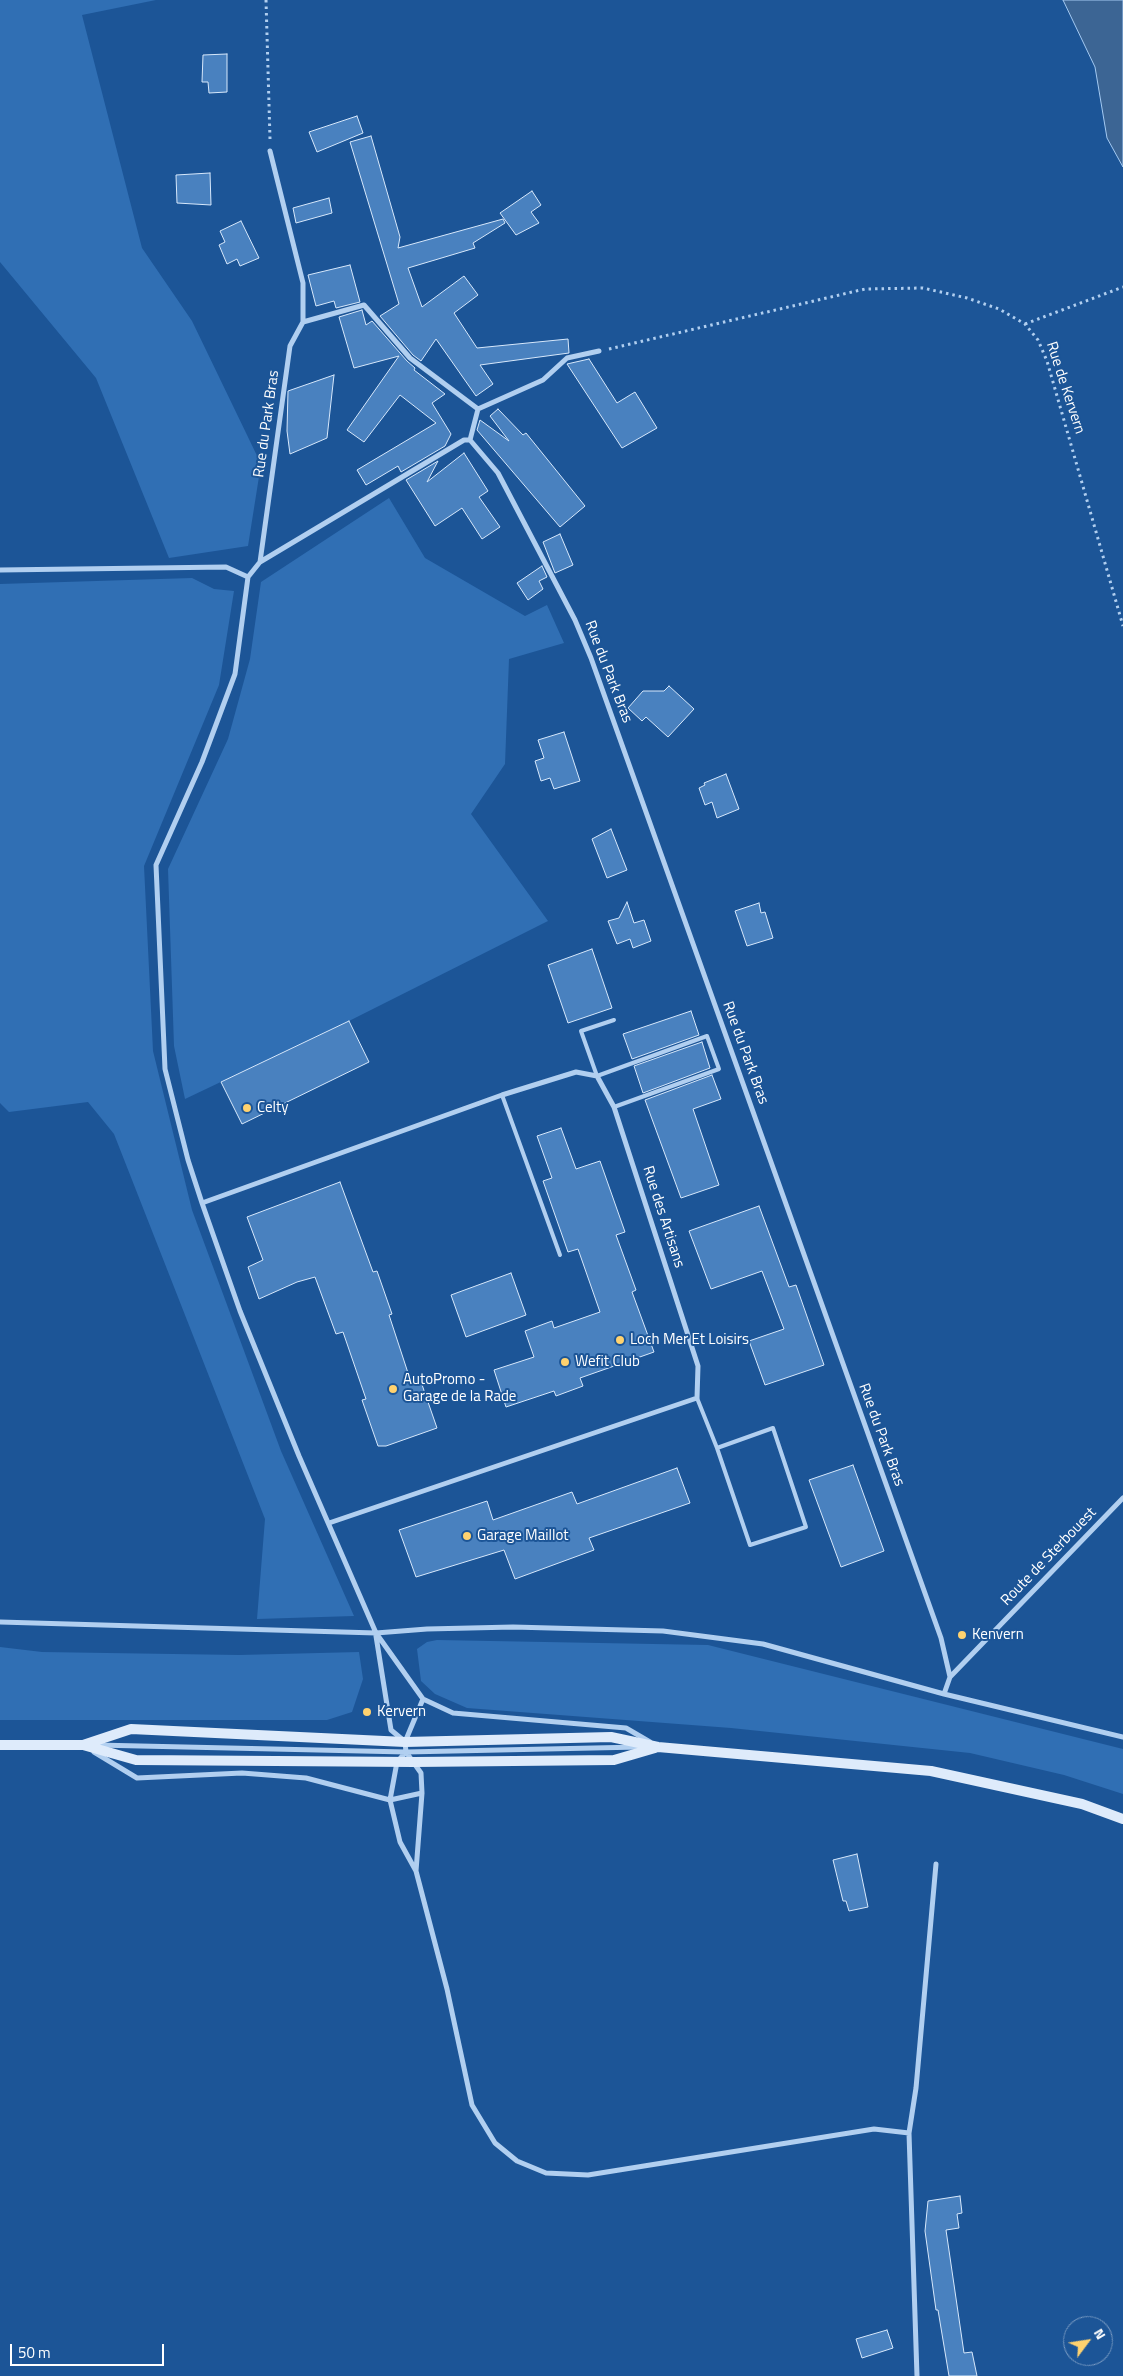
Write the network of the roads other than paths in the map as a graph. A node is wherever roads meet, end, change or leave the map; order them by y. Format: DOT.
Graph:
graph roads {
  1 [pos="270,152"];
  2 [pos="303,322"];
  3 [pos="599,351"];
  4 [pos="478,409"];
  5 [pos="470,440"];
  6 [pos="260,562"];
  7 [pos="0,570"];
  8 [pos="248,577"];
  9 [pos="614,1020"];
  10 [pos="597,1076"];
  11 [pos="502,1095"];
  12 [pos="614,1107"];
  13 [pos="202,1203"];
  14 [pos="560,1255"];
  15 [pos="696,1398"];
  16 [pos="717,1448"];
  17 [pos="1123,1498"];
  18 [pos="329,1523"];
  19 [pos="0,1622"];
  20 [pos="376,1633"];
  21 [pos="950,1677"];
  22 [pos="944,1694"];
  23 [pos="423,1699"];
  24 [pos="1123,1737"];
  25 [pos="0,1745"];
  26 [pos="83,1745"];
  27 [pos="405,1747"];
  28 [pos="658,1747"];
  29 [pos="397,1762"];
  30 [pos="414,1762"];
  31 [pos="422,1793"];
  32 [pos="390,1800"];
  33 [pos="1123,1819"];
  34 [pos="936,1864"];
  35 [pos="416,1872"];
  36 [pos="909,2133"];
  37 [pos="917,2376"];
  1 -- 2 [label="street, Rue du Park Bras"];
  2 -- 4 [label="street"];
  2 -- 6 [label="street, Rue du Park Bras"];
  3 -- 4 [label="street"];
  4 -- 5 [label="street"];
  5 -- 6 [label="street"];
  5 -- 21 [label="street, Rue du Park Bras"];
  6 -- 8 [label="street"];
  7 -- 8 [label="street"];
  8 -- 13 [label="street"];
  9 -- 10 [label="lane"];
  10 -- 11 [label="street"];
  10 -- 12 [label="street, Rue des Artisans"];
  10 -- 12 [label="lane"];
  11 -- 13 [label="street"];
  11 -- 14 [label="lane"];
  12 -- 15 [label="street, Rue des Artisans"];
  13 -- 18 [label="street"];
  15 -- 16 [label="lane"];
  15 -- 18 [label="street"];
  16 -- 16 [label="lane"];
  17 -- 21 [label="street, Route de Sterbouest"];
  18 -- 20 [label="street"];
  19 -- 20 [label="street"];
  20 -- 22 [label="street"];
  20 -- 23 [label="street"];
  20 -- 27 [label="street"];
  21 -- 22 [label="street"];
  22 -- 24 [label="street"];
  23 -- 27 [label="street"];
  23 -- 28 [label="street"];
  25 -- 26 [label="main road"];
  26 -- 27 [label="street"];
  26 -- 27 [label="main road"];
  26 -- 29 [label="main road"];
  26 -- 32 [label="street"];
  27 -- 28 [label="main road"];
  27 -- 29 [label="street"];
  27 -- 30 [label="street"];
  28 -- 30 [label="main road"];
  28 -- 33 [label="main road"];
  29 -- 30 [label="main road"];
  29 -- 32 [label="street"];
  30 -- 31 [label="street"];
  31 -- 32 [label="street"];
  31 -- 35 [label="street"];
  32 -- 35 [label="street"];
  34 -- 36 [label="street"];
  35 -- 36 [label="street"];
  36 -- 37 [label="street"];
}
